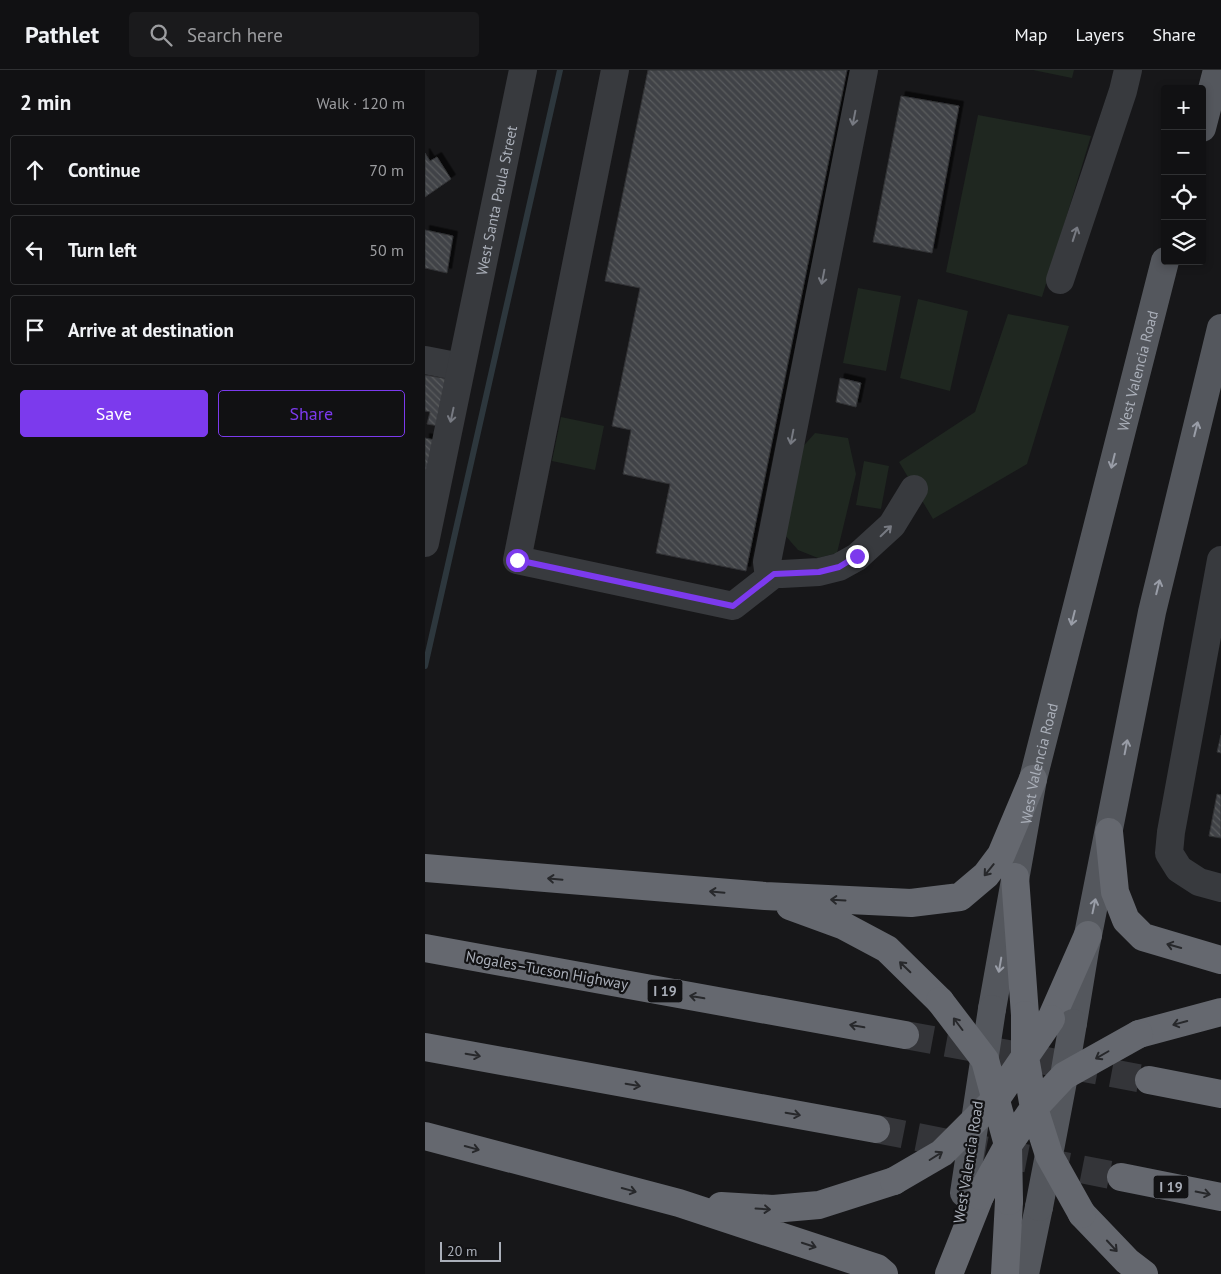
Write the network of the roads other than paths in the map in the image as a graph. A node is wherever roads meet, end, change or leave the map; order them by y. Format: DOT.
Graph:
graph roads {
  1 [pos="523,70"];
  2 [pos="615,70"];
  3 [pos="864,70"];
  4 [pos="1128,70"];
  5 [pos="1217,70"];
  6 [pos="1206,113"];
  7 [pos="1164,265"];
  8 [pos="1060,280"];
  9 [pos="1221,328"];
  10 [pos="425,360"];
  11 [pos="461,367"];
  12 [pos="914,489"];
  13 [pos="425,543"];
  14 [pos="1221,560"];
  15 [pos="774,574"];
  16 [pos="1033,779"];
  17 [pos="1109,832"];
  18 [pos="425,868"];
  19 [pos="1015,877"];
  20 [pos="1221,888"];
  21 [pos="765,896"];
  22 [pos="1088,936"];
  23 [pos="425,948"];
  24 [pos="1221,960"];
  25 [pos="1221,1012"];
  26 [pos="1049,1019"];
  27 [pos="905,1035"];
  28 [pos="425,1047"];
  29 [pos="1025,1057"];
  30 [pos="985,1060"];
  31 [pos="1064,1076"];
  32 [pos="1149,1080"];
  33 [pos="1221,1094"];
  34 [pos="996,1099"];
  35 [pos="1034,1108"];
  36 [pos="975,1121"];
  37 [pos="876,1129"];
  38 [pos="425,1136"];
  39 [pos="1008,1145"];
  40 [pos="1049,1155"];
  41 [pos="1121,1177"];
  42 [pos="972,1194"];
  43 [pos="1221,1197"];
  44 [pos="679,1203"];
  45 [pos="884,1274"];
  46 [pos="949,1274"];
  47 [pos="1005,1274"];
  48 [pos="1025,1274"];
  49 [pos="1144,1274"];
  1 -- 11 [label="street, West Santa Paula Street"];
  2 -- 15 [label="street"];
  3 -- 15 [label="street, one-way"];
  8 -- 4 [label="street, one-way"];
  5 -- 6 [label="main road"];
  7 -- 16 [label="main road, West Valencia Road, one-way"];
  17 -- 9 [label="main road, one-way"];
  10 -- 11 [label="street"];
  11 -- 13 [label="street, West Santa Paula Street, one-way"];
  15 -- 12 [label="street, one-way"];
  14 -- 20 [label="street"];
  16 -- 19 [label="main road, West Valencia Road"];
  16 -- 21 [label="highway, one-way"];
  22 -- 17 [label="main road, one-way"];
  24 -- 17 [label="highway, one-way"];
  21 -- 18 [label="highway, one-way"];
  19 -- 26 [label="highway"];
  19 -- 30 [label="main road, West Valencia Road, one-way, bridge"];
  30 -- 21 [label="highway, one-way, bridge"];
  22 -- 26 [label="highway"];
  27 -- 23 [label="highway, Nogales–Tucson Highway / I 19, one-way"];
  25 -- 31 [label="highway, one-way, bridge"];
  26 -- 29 [label="highway, bridge"];
  26 -- 31 [label="main road, bridge"];
  28 -- 37 [label="highway, one-way"];
  29 -- 34 [label="highway, bridge"];
  29 -- 35 [label="highway, bridge"];
  30 -- 34 [label="highway, bridge"];
  30 -- 36 [label="main road, West Valencia Road, bridge"];
  31 -- 35 [label="highway, bridge"];
  31 -- 40 [label="main road, bridge"];
  32 -- 33 [label="highway"];
  34 -- 36 [label="highway, bridge"];
  34 -- 39 [label="highway, bridge"];
  35 -- 39 [label="highway, bridge"];
  35 -- 40 [label="highway, bridge"];
  36 -- 42 [label="main road, West Valencia Road, bridge"];
  44 -- 36 [label="highway, one-way, bridge"];
  38 -- 44 [label="highway, one-way"];
  39 -- 42 [label="highway, bridge"];
  39 -- 47 [label="highway, bridge"];
  40 -- 48 [label="main road, bridge"];
  40 -- 49 [label="highway, one-way, bridge"];
  41 -- 43 [label="highway, I 19, one-way"];
  42 -- 46 [label="highway"];
  44 -- 45 [label="highway, one-way"];
}
